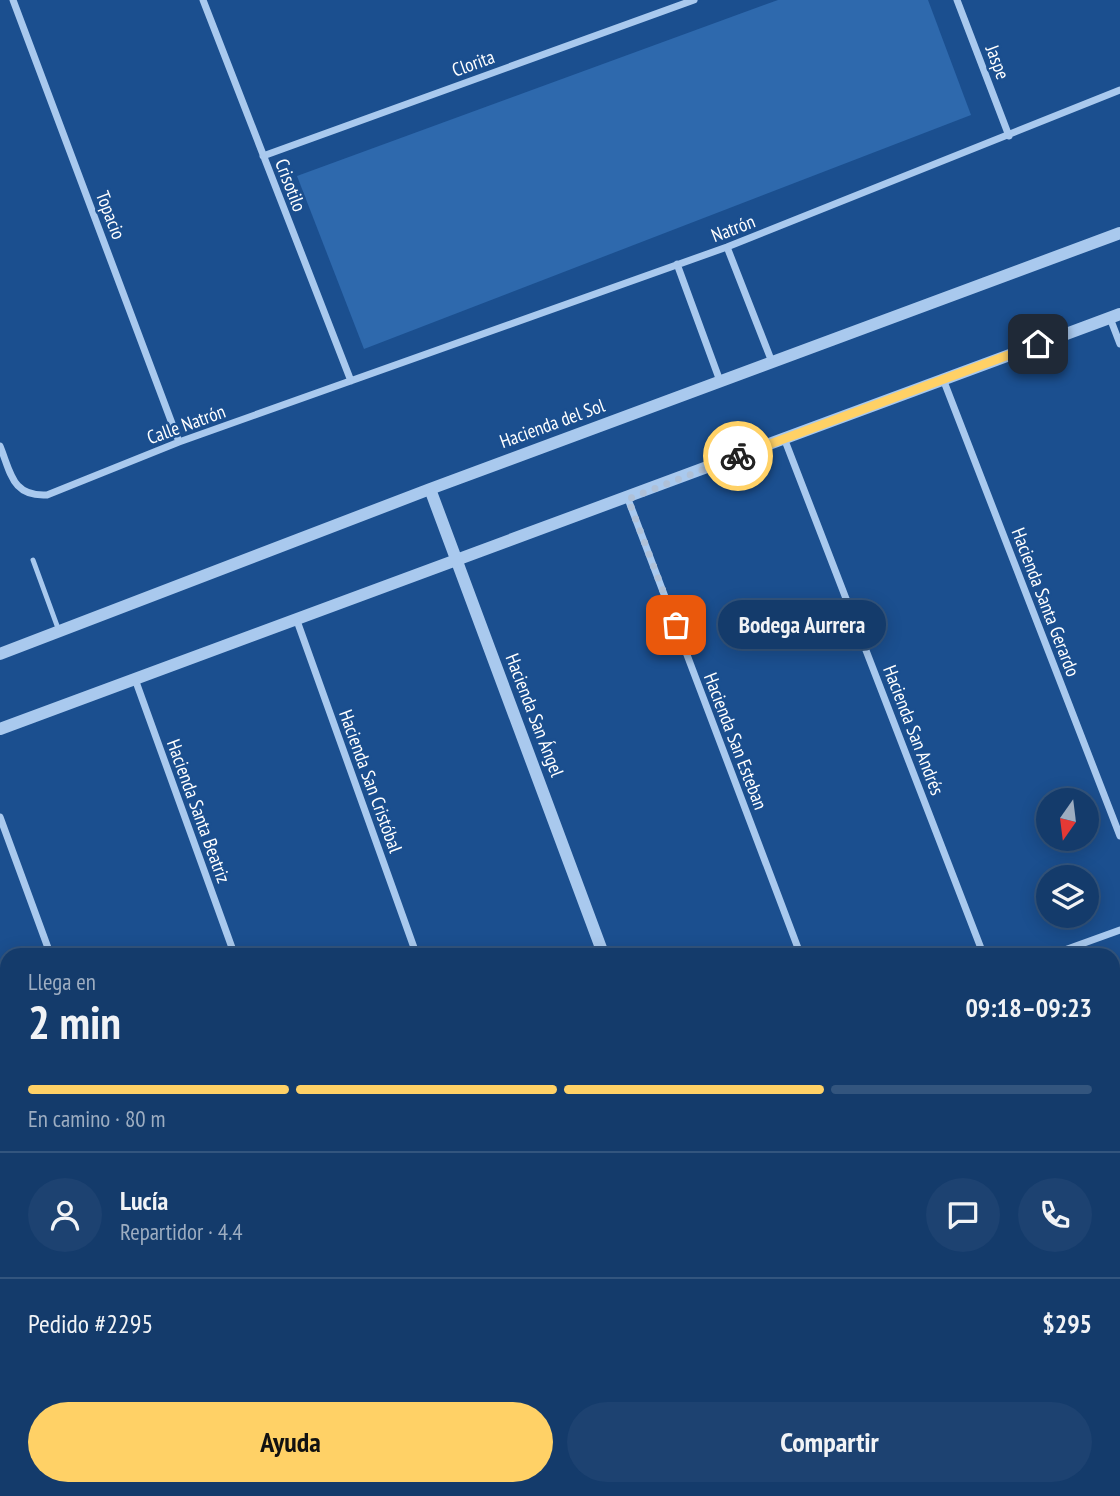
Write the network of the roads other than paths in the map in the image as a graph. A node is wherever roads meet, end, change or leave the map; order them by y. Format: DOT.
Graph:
graph roads {
  1 [pos="13,0"];
  2 [pos="203,0"];
  3 [pos="694,0"];
  4 [pos="957,0"];
  5 [pos="1120,90"];
  6 [pos="1009,136"];
  7 [pos="263,156"];
  8 [pos="1120,233"];
  9 [pos="727,247"];
  10 [pos="677,264"];
  11 [pos="1115,316"];
  12 [pos="1120,344"];
  13 [pos="772,362"];
  14 [pos="943,379"];
  15 [pos="351,381"];
  16 [pos="720,381"];
  17 [pos="784,438"];
  18 [pos="179,442"];
  19 [pos="0,446"];
  20 [pos="430,489"];
  21 [pos="628,499"];
  22 [pos="33,560"];
  23 [pos="456,560"];
  24 [pos="296,618"];
  25 [pos="59,631"];
  26 [pos="0,654"];
  27 [pos="135,678"];
  28 [pos="0,729"];
  29 [pos="0,817"];
  30 [pos="1120,836"];
  31 [pos="1120,930"];
  32 [pos="48,948"];
  33 [pos="231,948"];
  34 [pos="414,948"];
  35 [pos="601,948"];
  36 [pos="798,948"];
  37 [pos="981,948"];
  38 [pos="1070,948"];
  1 -- 18 [label="street, Topacio"];
  2 -- 7 [label="street, Crisotilo"];
  3 -- 7 [label="street, Clorita"];
  4 -- 6 [label="street, Jaspe"];
  5 -- 6 [label="street, Natrón"];
  6 -- 9 [label="street, Natrón"];
  7 -- 15 [label="street, Crisotilo"];
  8 -- 13 [label="street, Hacienda del Sol"];
  9 -- 10 [label="street, Natrón"];
  9 -- 13 [label="street"];
  10 -- 15 [label="street, Natrón"];
  10 -- 16 [label="street"];
  11 -- 12 [label="street"];
  11 -- 14 [label="street"];
  13 -- 16 [label="street, Hacienda del Sol"];
  14 -- 17 [label="street"];
  14 -- 30 [label="street, Hacienda Santa Gerardo"];
  15 -- 18 [label="street, Calle Natrón"];
  16 -- 20 [label="street, Hacienda del Sol"];
  17 -- 21 [label="street"];
  17 -- 37 [label="street, Hacienda San Andrés"];
  18 -- 19 [label="street, Calle Natrón"];
  20 -- 23 [label="street, Hacienda San Ángel"];
  20 -- 25 [label="street, Hacienda del Sol"];
  21 -- 23 [label="street"];
  21 -- 36 [label="street, Hacienda San Esteban"];
  22 -- 25 [label="lane"];
  23 -- 24 [label="street"];
  23 -- 35 [label="street, Hacienda San Ángel"];
  24 -- 27 [label="street"];
  24 -- 34 [label="street, Hacienda San Cristóbal"];
  25 -- 26 [label="street, Hacienda del Sol"];
  27 -- 28 [label="street"];
  27 -- 33 [label="street, Hacienda Santa Beatriz"];
  29 -- 32 [label="street"];
  31 -- 38 [label="street"];
}
